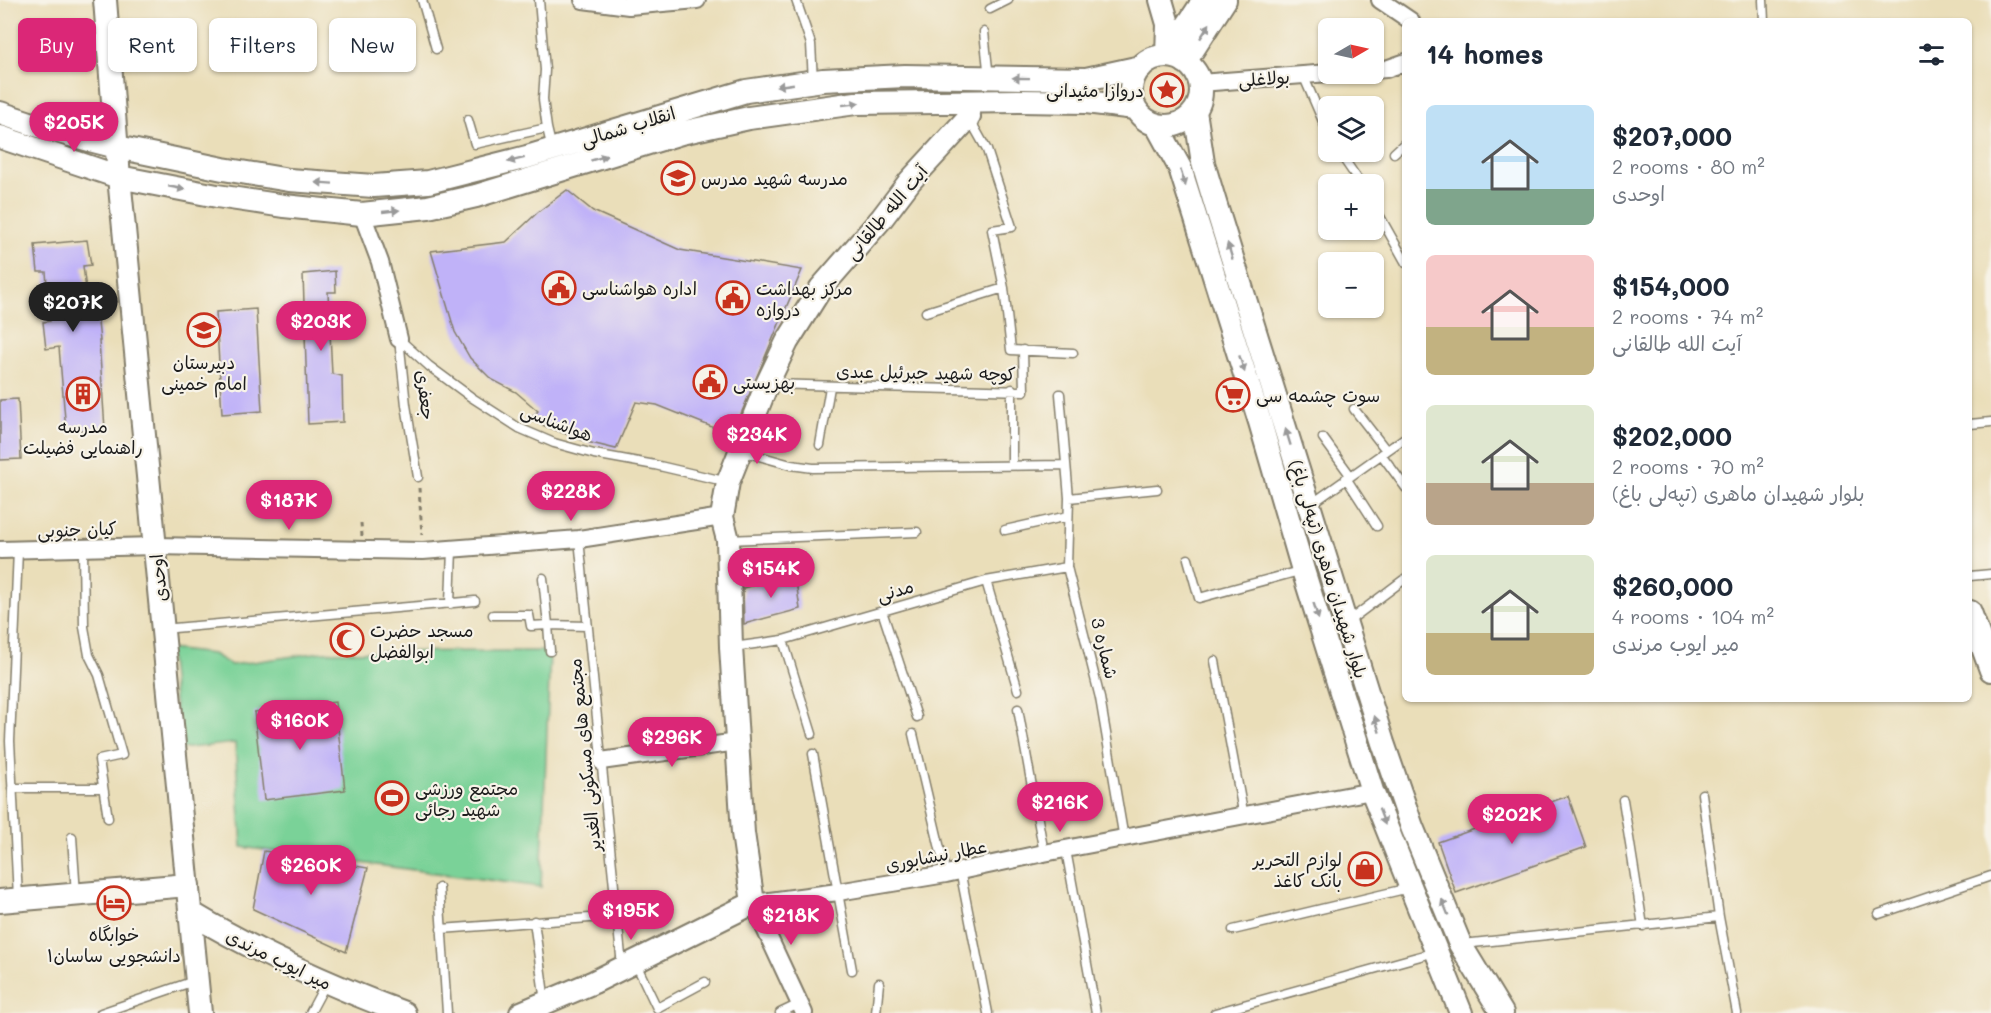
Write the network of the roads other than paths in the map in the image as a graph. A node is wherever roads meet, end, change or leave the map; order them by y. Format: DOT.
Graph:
graph roads {
  1 [pos="105,0"];
  2 [pos="422,0"];
  3 [pos="539,0"];
  4 [pos="583,0"];
  5 [pos="697,0"];
  6 [pos="796,0"];
  7 [pos="1008,0"];
  8 [pos="1161,0"];
  9 [pos="1204,0"];
  10 [pos="1225,0"];
  11 [pos="1380,0"];
  12 [pos="1763,0"];
  13 [pos="629,3"];
  14 [pos="990,9"];
  15 [pos="1407,18"];
  16 [pos="1764,18"];
  17 [pos="984,32"];
  18 [pos="436,49"];
  19 [pos="1176,59"];
  20 [pos="1402,63"];
  21 [pos="1141,67"];
  22 [pos="1384,69"];
  23 [pos="1318,74"];
  24 [pos="1303,75"];
  25 [pos="989,78"];
  26 [pos="813,81"];
  27 [pos="1200,82"];
  28 [pos="1135,108"];
  29 [pos="968,110"];
  30 [pos="1318,110"];
  31 [pos="1196,111"];
  32 [pos="0,112"];
  33 [pos="468,120"];
  34 [pos="1157,126"];
  35 [pos="51,130"];
  36 [pos="0,137"];
  37 [pos="549,139"];
  38 [pos="1402,146"];
  39 [pos="117,147"];
  40 [pos="44,152"];
  41 [pos="1395,153"];
  42 [pos="223,169"];
  43 [pos="119,177"];
  44 [pos="217,196"];
  45 [pos="362,214"];
  46 [pos="1384,224"];
  47 [pos="1402,256"];
  48 [pos="1004,288"];
  49 [pos="926,312"];
  50 [pos="399,339"];
  51 [pos="1023,350"];
  52 [pos="1073,353"];
  53 [pos="767,384"];
  54 [pos="830,387"];
  55 [pos="1012,389"];
  56 [pos="1060,394"];
  57 [pos="1354,409"];
  58 [pos="1991,422"];
  59 [pos="1972,424"];
  60 [pos="1323,438"];
  61 [pos="1402,440"];
  62 [pos="820,445"];
  63 [pos="741,452"];
  64 [pos="1384,452"];
  65 [pos="1012,465"];
  66 [pos="1065,465"];
  67 [pos="1348,476"];
  68 [pos="418,477"];
  69 [pos="1402,481"];
  70 [pos="728,482"];
  71 [pos="1157,489"];
  72 [pos="1069,498"];
  73 [pos="1309,506"];
  74 [pos="1068,516"];
  75 [pos="722,517"];
  76 [pos="1377,526"];
  77 [pos="1005,530"];
  78 [pos="917,532"];
  79 [pos="579,539"];
  80 [pos="728,540"];
  81 [pos="155,546"];
  82 [pos="83,548"];
  83 [pos="452,549"];
  84 [pos="0,550"];
  85 [pos="18,550"];
  86 [pos="1188,559"];
  87 [pos="1067,567"];
  88 [pos="1303,570"];
  89 [pos="1991,574"];
  90 [pos="1972,576"];
  91 [pos="543,578"];
  92 [pos="986,581"];
  93 [pos="1402,581"];
  94 [pos="475,601"];
  95 [pos="450,604"];
  96 [pos="882,610"];
  97 [pos="493,615"];
  98 [pos="1972,618"];
  99 [pos="1346,624"];
  100 [pos="549,625"];
  101 [pos="588,626"];
  102 [pos="163,629"];
  103 [pos="783,640"];
  104 [pos="731,647"];
  105 [pos="550,651"];
  106 [pos="1215,661"];
  107 [pos="1991,670"];
  108 [pos="1018,690"];
  109 [pos="1018,709"];
  110 [pos="917,717"];
  111 [pos="812,734"];
  112 [pos="913,734"];
  113 [pos="737,742"];
  114 [pos="813,754"];
  115 [pos="601,761"];
  116 [pos="12,788"];
  117 [pos="103,788"];
  118 [pos="1372,791"];
  119 [pos="1702,794"];
  120 [pos="1623,800"];
  121 [pos="1244,817"];
  122 [pos="108,818"];
  123 [pos="72,837"];
  124 [pos="1124,840"];
  125 [pos="1066,850"];
  126 [pos="1044,853"];
  127 [pos="953,872"];
  128 [pos="1991,876"];
  129 [pos="188,885"];
  130 [pos="1410,887"];
  131 [pos="439,888"];
  132 [pos="838,892"];
  133 [pos="76,894"];
  134 [pos="9,900"];
  135 [pos="753,903"];
  136 [pos="190,913"];
  137 [pos="1879,914"];
  138 [pos="617,916"];
  139 [pos="1719,917"];
  140 [pos="534,921"];
  141 [pos="1643,926"];
  142 [pos="441,929"];
  143 [pos="1233,930"];
  144 [pos="1460,944"];
  145 [pos="1436,952"];
  146 [pos="629,965"];
  147 [pos="852,970"];
  148 [pos="197,980"];
  149 [pos="705,982"];
  150 [pos="326,983"];
  151 [pos="879,983"];
  152 [pos="545,1003"];
  153 [pos="802,1008"];
  154 [pos="101,1013"];
  155 [pos="200,1013"];
  156 [pos="310,1013"];
  157 [pos="404,1013"];
  158 [pos="447,1013"];
  159 [pos="521,1013"];
  160 [pos="780,1013"];
  161 [pos="876,1013"];
  162 [pos="988,1013"];
  163 [pos="1096,1013"];
  164 [pos="1215,1013"];
  165 [pos="1461,1013"];
  166 [pos="1502,1013"];
  167 [pos="1737,1013"];
  1 -- 39 [label="street"];
  2 -- 18 [label="lane"];
  3 -- 37 [label="lane"];
  4 -- 13 [label="street"];
  5 -- 13 [label="street"];
  6 -- 26 [label="lane"];
  7 -- 14 [label="lane"];
  8 -- 19 [label="street"];
  9 -- 19 [label="street"];
  19 -- 10 [label="street, one-way"];
  11 -- 15 [label="street"];
  12 -- 16 [label="lane"];
  17 -- 25 [label="lane"];
  19 -- 21 [label="street"];
  19 -- 27 [label="street"];
  20 -- 22 [label="street"];
  21 -- 25 [label="street, انقلاب شمالی, one-way"];
  21 -- 28 [label="street"];
  23 -- 24 [label="street, بولاغلی"];
  24 -- 27 [label="street, بولاغلی"];
  24 -- 30 [label="lane"];
  25 -- 26 [label="street, انقلاب شمالی"];
  26 -- 37 [label="street, انقلاب شمالی, one-way"];
  27 -- 31 [label="street"];
  28 -- 29 [label="street, انقلاب شمالی"];
  28 -- 34 [label="street"];
  45 -- 29 [label="street, انقلاب شمالی, one-way"];
  29 -- 48 [label="lane, کوچه شهید جبرئیل عبدی"];
  29 -- 53 [label="street, آیت الله طالقانی"];
  31 -- 34 [label="street"];
  73 -- 31 [label="street, بلوار شهیدان ماهری (تپه‌لی باغ), one-way"];
  32 -- 35 [label="street, انقلاب شمالی"];
  33 -- 37 [label="lane"];
  34 -- 88 [label="street, بلوار شهیدان ماهری (تپه‌لی باغ), one-way"];
  35 -- 39 [label="street, انقلاب شمالی"];
  35 -- 40 [label="street"];
  36 -- 40 [label="street, انقلاب شمالی"];
  37 -- 42 [label="street, انقلاب شمالی, one-way"];
  38 -- 41 [label="lane"];
  39 -- 42 [label="street, انقلاب شمالی"];
  39 -- 43 [label="street, اوحدی"];
  40 -- 43 [label="street, انقلاب شمالی"];
  42 -- 44 [label="street"];
  43 -- 44 [label="street, انقلاب شمالی, one-way"];
  43 -- 81 [label="street, اوحدی"];
  44 -- 45 [label="street, انقلاب شمالی"];
  45 -- 50 [label="street, جعفری"];
  46 -- 47 [label="lane"];
  48 -- 49 [label="lane"];
  48 -- 51 [label="lane, کوچه شهید جبرئیل عبدی"];
  50 -- 68 [label="lane, جعفری"];
  50 -- 70 [label="lane, هواشناسی"];
  51 -- 52 [label="lane"];
  51 -- 55 [label="lane, کوچه شهید جبرئیل عبدی"];
  53 -- 54 [label="lane, کوچه شهید جبرئیل عبدی"];
  53 -- 63 [label="street, آیت الله طالقانی"];
  54 -- 55 [label="lane, کوچه شهید جبرئیل عبدی"];
  54 -- 62 [label="lane"];
  55 -- 65 [label="lane"];
  56 -- 66 [label="lane, شماره 3"];
  57 -- 64 [label="lane"];
  58 -- 59 [label="lane"];
  60 -- 67 [label="lane"];
  61 -- 64 [label="lane"];
  63 -- 65 [label="lane"];
  63 -- 70 [label="street, آیت الله طالقانی"];
  64 -- 67 [label="lane"];
  64 -- 69 [label="lane"];
  65 -- 66 [label="lane"];
  66 -- 72 [label="lane, شماره 3"];
  67 -- 73 [label="lane"];
  67 -- 76 [label="lane"];
  70 -- 75 [label="street, آیت الله طالقانی"];
  71 -- 72 [label="lane"];
  72 -- 74 [label="lane, شماره 3"];
  73 -- 99 [label="street, بلوار شهیدان ماهری (تپه‌لی باغ)"];
  74 -- 77 [label="lane"];
  74 -- 87 [label="lane, شماره 3"];
  75 -- 79 [label="street, کیان جنوبی"];
  75 -- 80 [label="street, آیت الله طالقانی"];
  78 -- 80 [label="lane"];
  79 -- 83 [label="street, کیان جنوبی"];
  79 -- 101 [label="lane, مجتمع های مسکونی الغدیر"];
  80 -- 104 [label="street, آیت الله طالقانی"];
  81 -- 82 [label="street, کیان جنوبی"];
  81 -- 83 [label="street, کیان جنوبی"];
  81 -- 102 [label="street, اوحدی"];
  82 -- 85 [label="street, کیان جنوبی"];
  82 -- 117 [label="lane"];
  83 -- 95 [label="lane"];
  84 -- 85 [label="street, کیان جنوبی"];
  85 -- 116 [label="lane"];
  86 -- 88 [label="lane"];
  87 -- 92 [label="lane, مدنی"];
  87 -- 124 [label="lane, شماره 3"];
  88 -- 118 [label="street, بلوار شهیدان ماهری (تپه‌لی باغ), one-way"];
  89 -- 90 [label="lane"];
  91 -- 100 [label="lane"];
  92 -- 96 [label="lane, مدنی"];
  92 -- 108 [label="lane"];
  93 -- 99 [label="lane"];
  94 -- 95 [label="lane"];
  95 -- 102 [label="lane"];
  96 -- 103 [label="lane, مدنی"];
  96 -- 110 [label="lane"];
  97 -- 100 [label="lane"];
  98 -- 107 [label="street"];
  144 -- 99 [label="street, بلوار شهیدان ماهری (تپه‌لی باغ), one-way"];
  100 -- 101 [label="lane"];
  100 -- 105 [label="lane"];
  101 -- 115 [label="lane, مجتمع های مسکونی الغدیر"];
  102 -- 129 [label="street, اوحدی"];
  103 -- 104 [label="lane, مدنی"];
  103 -- 111 [label="lane"];
  104 -- 113 [label="street, آیت الله طالقانی"];
  106 -- 121 [label="lane"];
  109 -- 126 [label="lane"];
  112 -- 127 [label="lane"];
  113 -- 115 [label="street"];
  113 -- 135 [label="street, آیت الله طالقانی"];
  114 -- 132 [label="lane"];
  115 -- 138 [label="lane, مجتمع های مسکونی الغدیر"];
  116 -- 117 [label="lane"];
  116 -- 134 [label="lane"];
  117 -- 122 [label="lane"];
  118 -- 121 [label="street, عطار نیشابوری"];
  118 -- 130 [label="street, بلوار شهیدان ماهری (تپه‌لی باغ), one-way"];
  119 -- 139 [label="lane"];
  120 -- 141 [label="lane"];
  121 -- 124 [label="street, عطار نیشابوری"];
  123 -- 133 [label="lane"];
  124 -- 125 [label="street, عطار نیشابوری"];
  125 -- 126 [label="street, عطار نیشابوری"];
  125 -- 163 [label="lane"];
  126 -- 127 [label="street, عطار نیشابوری"];
  127 -- 132 [label="street, عطار نیشابوری"];
  127 -- 162 [label="lane"];
  128 -- 137 [label="lane"];
  129 -- 133 [label="street"];
  129 -- 136 [label="street, اوحدی"];
  130 -- 143 [label="lane"];
  130 -- 145 [label="street, بلوار شهیدان ماهری (تپه‌لی باغ)"];
  131 -- 142 [label="lane"];
  132 -- 135 [label="street, عطار نیشابوری"];
  132 -- 147 [label="lane"];
  133 -- 134 [label="street"];
  135 -- 146 [label="street"];
  135 -- 153 [label="street, آیت الله طالقانی"];
  136 -- 148 [label="street, اوحدی"];
  136 -- 150 [label="street, میر ایوب مرندی"];
  138 -- 140 [label="lane"];
  138 -- 146 [label="lane, مجتمع های مسکونی الغدیر"];
  139 -- 141 [label="lane"];
  139 -- 167 [label="lane"];
  140 -- 142 [label="lane"];
  140 -- 152 [label="lane"];
  141 -- 144 [label="lane"];
  142 -- 158 [label="lane"];
  144 -- 145 [label="street"];
  144 -- 166 [label="street, بلوار شهیدان ماهری (تپه‌لی باغ)"];
  145 -- 164 [label="lane"];
  145 -- 165 [label="street, بلوار شهیدان ماهری (تپه‌لی باغ)"];
  146 -- 149 [label="lane"];
  146 -- 152 [label="street"];
  148 -- 154 [label="lane"];
  148 -- 155 [label="street, اوحدی"];
  150 -- 156 [label="lane"];
  150 -- 157 [label="street, میر ایوب مرندی"];
  151 -- 161 [label="lane"];
  152 -- 159 [label="street"];
  153 -- 160 [label="lane"];
}
